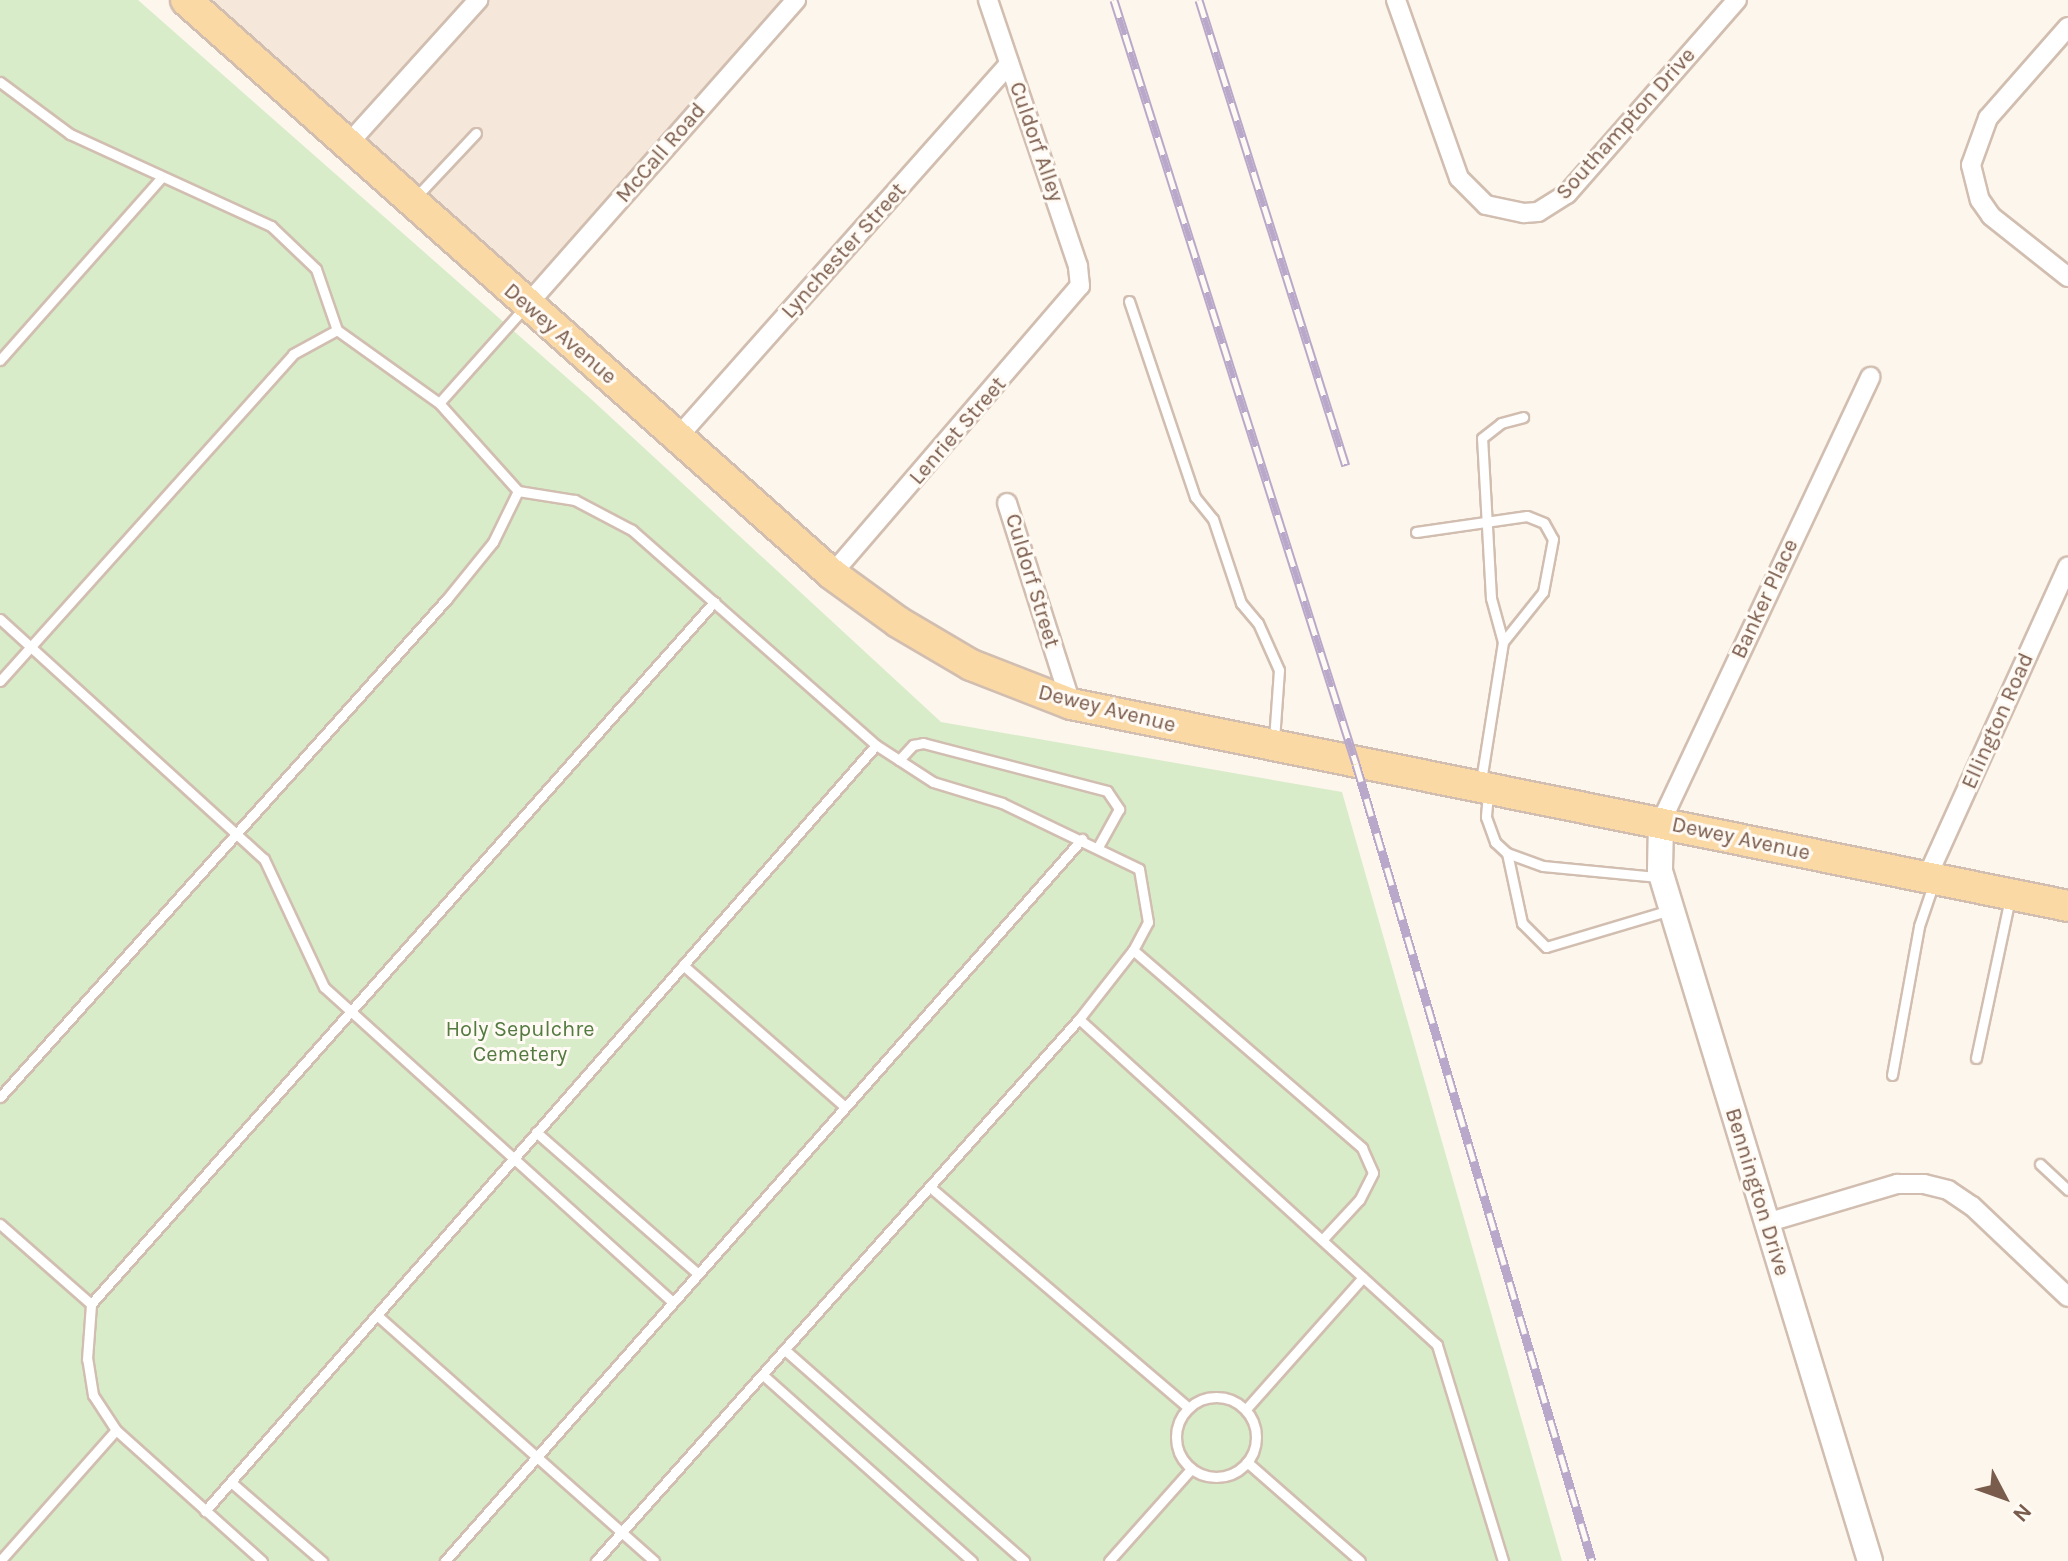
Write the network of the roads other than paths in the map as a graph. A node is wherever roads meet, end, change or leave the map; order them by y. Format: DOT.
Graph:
graph roads {
  1 [pos="186,0"];
  2 [pos="478,0"];
  3 [pos="796,0"];
  4 [pos="988,0"];
  5 [pos="1396,0"];
  6 [pos="1737,0"];
  7 [pos="2068,27"];
  8 [pos="1009,64"];
  9 [pos="0,82"];
  10 [pos="476,133"];
  11 [pos="349,143"];
  12 [pos="162,177"];
  13 [pos="412,201"];
  14 [pos="2068,277"];
  15 [pos="1080,286"];
  16 [pos="1129,301"];
  17 [pos="527,305"];
  18 [pos="337,330"];
  19 [pos="0,360"];
  20 [pos="1870,377"];
  21 [pos="439,403"];
  22 [pos="1523,417"];
  23 [pos="678,437"];
  24 [pos="518,491"];
  25 [pos="1007,503"];
  26 [pos="1490,520"];
  27 [pos="1416,532"];
  28 [pos="2068,566"];
  29 [pos="832,574"];
  30 [pos="714,602"];
  31 [pos="0,619"];
  32 [pos="1503,642"];
  33 [pos="30,647"];
  34 [pos="0,681"];
  35 [pos="1071,704"];
  36 [pos="876,745"];
  37 [pos="1273,746"];
  38 [pos="899,760"];
  39 [pos="1484,789"];
  40 [pos="1661,822"];
  41 [pos="237,832"];
  42 [pos="1082,839"];
  43 [pos="1098,847"];
  44 [pos="1507,853"];
  45 [pos="1662,877"];
  46 [pos="1931,878"];
  47 [pos="2010,895"];
  48 [pos="2068,906"];
  49 [pos="1672,910"];
  50 [pos="1133,950"];
  51 [pos="683,965"];
  52 [pos="352,1013"];
  53 [pos="1079,1019"];
  54 [pos="1976,1058"];
  55 [pos="1892,1075"];
  56 [pos="0,1097"];
  57 [pos="845,1107"];
  58 [pos="536,1132"];
  59 [pos="514,1159"];
  60 [pos="2040,1164"];
  61 [pos="930,1187"];
  62 [pos="2068,1190"];
  63 [pos="1766,1223"];
  64 [pos="0,1224"];
  65 [pos="1322,1240"];
  66 [pos="698,1274"];
  67 [pos="1363,1277"];
  68 [pos="2068,1297"];
  69 [pos="673,1302"];
  70 [pos="91,1304"];
  71 [pos="378,1316"];
  72 [pos="785,1350"];
  73 [pos="763,1375"];
  74 [pos="1189,1408"];
  75 [pos="1246,1409"];
  76 [pos="116,1430"];
  77 [pos="537,1456"];
  78 [pos="1247,1462"];
  79 [pos="1191,1469"];
  80 [pos="231,1482"];
  81 [pos="205,1511"];
  82 [pos="622,1532"];
  83 [pos="0,1561"];
  84 [pos="262,1561"];
  85 [pos="322,1561"];
  86 [pos="445,1561"];
  87 [pos="596,1561"];
  88 [pos="654,1561"];
  89 [pos="972,1561"];
  90 [pos="1024,1561"];
  91 [pos="1109,1561"];
  92 [pos="1360,1561"];
  93 [pos="1503,1561"];
  94 [pos="1870,1561"];
  1 -- 11 [label="main road, Dewey Avenue"];
  2 -- 11 [label="street"];
  3 -- 17 [label="street, McCall Road"];
  4 -- 8 [label="street, Culdorf Alley"];
  5 -- 6 [label="street, Southampton Drive"];
  7 -- 14 [label="street"];
  8 -- 15 [label="street, Culdorf Alley"];
  8 -- 23 [label="street, Lynchester Street"];
  9 -- 12 [label="lane"];
  10 -- 13 [label="lane"];
  11 -- 13 [label="main road, Dewey Avenue"];
  12 -- 18 [label="lane"];
  12 -- 19 [label="lane"];
  13 -- 17 [label="main road, Dewey Avenue"];
  15 -- 29 [label="street, Lenriet Street"];
  16 -- 37 [label="lane"];
  17 -- 21 [label="lane"];
  17 -- 23 [label="main road, Dewey Avenue"];
  18 -- 21 [label="lane"];
  18 -- 33 [label="lane"];
  20 -- 40 [label="street, Banker Place"];
  21 -- 24 [label="lane"];
  22 -- 26 [label="lane"];
  23 -- 29 [label="main road, Dewey Avenue"];
  24 -- 30 [label="lane"];
  24 -- 41 [label="lane"];
  25 -- 35 [label="street, Culdorf Street"];
  26 -- 27 [label="lane"];
  26 -- 32 [label="lane"];
  26 -- 32 [label="lane"];
  28 -- 46 [label="street, Ellington Road"];
  29 -- 35 [label="main road, Dewey Avenue"];
  30 -- 36 [label="lane"];
  30 -- 52 [label="lane"];
  31 -- 33 [label="lane"];
  32 -- 39 [label="lane"];
  33 -- 34 [label="lane"];
  33 -- 41 [label="lane"];
  35 -- 37 [label="main road, Dewey Avenue"];
  36 -- 38 [label="lane"];
  36 -- 51 [label="lane"];
  37 -- 39 [label="main road, Dewey Avenue"];
  38 -- 42 [label="lane"];
  38 -- 43 [label="lane"];
  39 -- 40 [label="main road, Dewey Avenue"];
  39 -- 44 [label="lane"];
  40 -- 45 [label="street, Bennington Drive"];
  40 -- 46 [label="main road, Dewey Avenue"];
  41 -- 52 [label="lane"];
  41 -- 56 [label="lane"];
  42 -- 43 [label="lane"];
  42 -- 57 [label="lane"];
  43 -- 50 [label="lane"];
  44 -- 45 [label="lane"];
  44 -- 49 [label="lane"];
  45 -- 49 [label="street, Bennington Drive"];
  46 -- 47 [label="main road, Dewey Avenue"];
  46 -- 55 [label="lane"];
  47 -- 48 [label="main road, Dewey Avenue"];
  47 -- 54 [label="lane"];
  49 -- 63 [label="street, Bennington Drive"];
  50 -- 53 [label="lane"];
  50 -- 65 [label="lane"];
  51 -- 57 [label="lane"];
  51 -- 58 [label="lane"];
  52 -- 59 [label="lane"];
  52 -- 70 [label="lane"];
  53 -- 61 [label="lane"];
  53 -- 65 [label="lane"];
  57 -- 66 [label="lane"];
  58 -- 59 [label="lane"];
  58 -- 66 [label="lane"];
  59 -- 69 [label="lane"];
  59 -- 71 [label="lane"];
  60 -- 62 [label="lane"];
  61 -- 72 [label="lane"];
  61 -- 74 [label="lane"];
  63 -- 68 [label="street"];
  63 -- 94 [label="street, Bennington Drive"];
  64 -- 70 [label="lane"];
  65 -- 67 [label="lane"];
  66 -- 69 [label="lane"];
  67 -- 75 [label="lane"];
  67 -- 93 [label="lane"];
  69 -- 77 [label="lane"];
  70 -- 76 [label="lane"];
  71 -- 77 [label="lane"];
  71 -- 80 [label="lane"];
  72 -- 73 [label="lane"];
  72 -- 90 [label="lane"];
  73 -- 82 [label="lane"];
  73 -- 89 [label="lane"];
  74 -- 75 [label="lane"];
  74 -- 79 [label="lane"];
  75 -- 78 [label="lane"];
  76 -- 81 [label="lane"];
  76 -- 83 [label="lane"];
  77 -- 82 [label="lane"];
  77 -- 86 [label="lane"];
  78 -- 79 [label="lane"];
  78 -- 92 [label="lane"];
  79 -- 91 [label="lane"];
  80 -- 81 [label="lane"];
  80 -- 85 [label="lane"];
  81 -- 84 [label="lane"];
  82 -- 87 [label="lane"];
  82 -- 88 [label="lane"];
}
